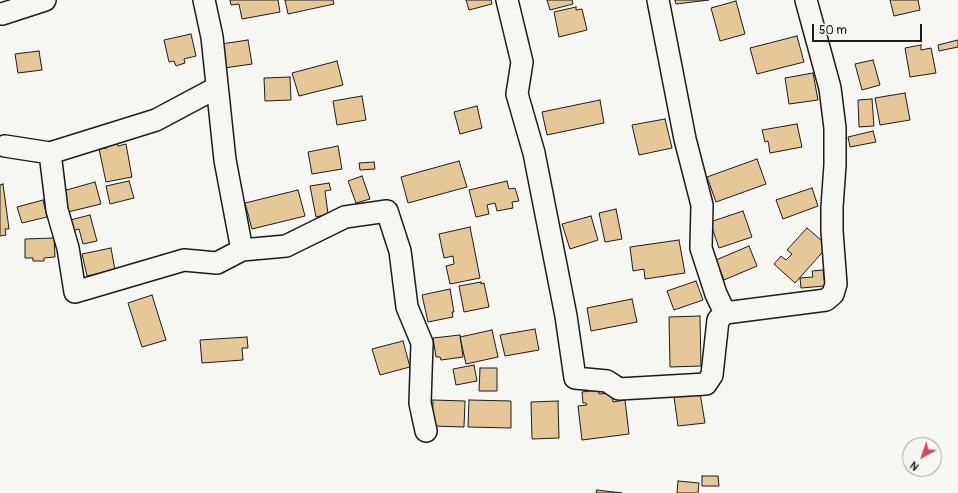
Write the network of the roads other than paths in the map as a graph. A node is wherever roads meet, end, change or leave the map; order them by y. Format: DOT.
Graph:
graph roads {
  1 [pos="45,0"];
  2 [pos="204,0"];
  3 [pos="507,0"];
  4 [pos="658,0"];
  5 [pos="806,0"];
  6 [pos="1,11"];
  7 [pos="216,88"];
  8 [pos="2,149"];
  9 [pos="50,153"];
  10 [pos="242,250"];
  11 [pos="725,313"];
  12 [pos="426,431"];
  1 -- 6 [label="street"];
  2 -- 7 [label="street"];
  3 -- 11 [label="street"];
  4 -- 11 [label="street"];
  5 -- 11 [label="street"];
  7 -- 9 [label="street"];
  7 -- 10 [label="street"];
  8 -- 9 [label="street"];
  9 -- 10 [label="street"];
  10 -- 12 [label="street"];
}
